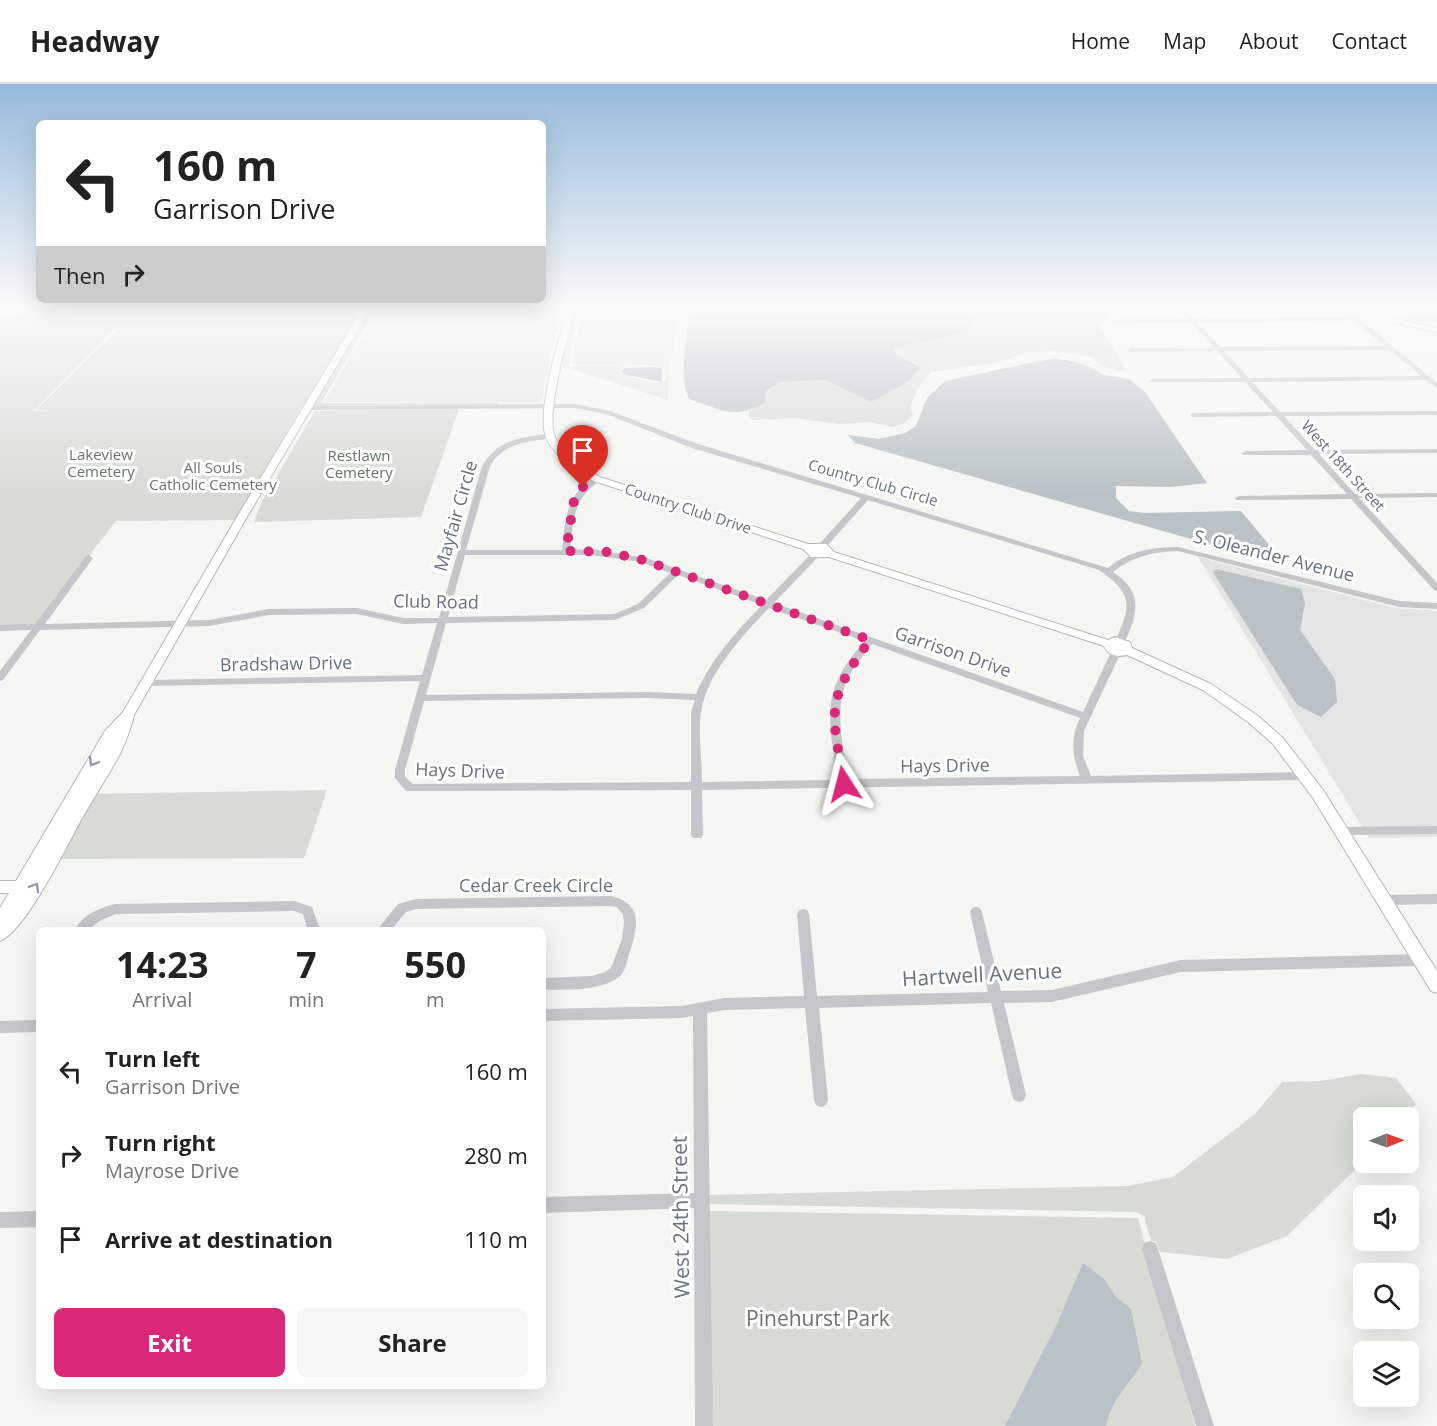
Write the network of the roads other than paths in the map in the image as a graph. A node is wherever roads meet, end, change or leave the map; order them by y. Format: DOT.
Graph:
graph roads {
  1 [pos="329,371"];
  2 [pos="557,371"];
  3 [pos="1238,371"];
  4 [pos="1419,371"];
  5 [pos="1428,378"];
  6 [pos="1246,380"];
  7 [pos="1152,381"];
  8 [pos="1437,386"];
  9 [pos="550,406"];
  10 [pos="307,408"];
  11 [pos="1437,413"];
  12 [pos="1278,414"];
  13 [pos="1193,415"];
  14 [pos="550,436"];
  15 [pos="1437,451"];
  16 [pos="1246,453"];
  17 [pos="1312,453"];
  18 [pos="597,479"];
  19 [pos="1437,495"];
  20 [pos="1352,496"];
  21 [pos="867,497"];
  22 [pos="1239,498"];
  23 [pos="818,550"];
  24 [pos="566,551"];
  25 [pos="462,553"];
  26 [pos="89,558"];
  27 [pos="676,572"];
  28 [pos="1108,572"];
  29 [pos="1437,588"];
  30 [pos="769,605"];
  31 [pos="1437,606"];
  32 [pos="443,620"];
  33 [pos="180,624"];
  34 [pos="38,627"];
  35 [pos="0,628"];
  36 [pos="870,640"];
  37 [pos="1118,647"];
  38 [pos="0,678"];
  39 [pos="426,678"];
  40 [pos="147,683"];
  41 [pos="698,697"];
  42 [pos="420,698"];
  43 [pos="128,715"];
  44 [pos="1084,716"];
  45 [pos="1306,776"];
  46 [pos="1087,780"];
  47 [pos="844,784"];
  48 [pos="405,785"];
  49 [pos="696,786"];
  50 [pos="1437,830"];
  51 [pos="1342,831"];
  52 [pos="697,835"];
  53 [pos="18,886"];
  54 [pos="0,887"];
  55 [pos="1437,899"];
  56 [pos="1385,900"];
  57 [pos="976,912"];
  58 [pos="803,914"];
  59 [pos="0,922"];
  60 [pos="83,927"];
  61 [pos="313,927"];
  62 [pos="386,927"];
  63 [pos="0,934"];
  64 [pos="1422,960"];
  65 [pos="546,984"];
  66 [pos="1437,986"];
  67 [pos="998,999"];
  68 [pos="812,1002"];
  69 [pos="700,1008"];
  70 [pos="546,1015"];
  71 [pos="36,1026"];
  72 [pos="0,1027"];
  73 [pos="1020,1095"];
  74 [pos="821,1100"];
  75 [pos="701,1200"];
  76 [pos="546,1205"];
  77 [pos="36,1219"];
  78 [pos="0,1220"];
  79 [pos="1150,1249"];
  80 [pos="704,1426"];
  81 [pos="1205,1426"];
  1 -- 10 [label="street"];
  2 -- 9 [label="street"];
  3 -- 6 [label="street, West 18th Street"];
  4 -- 5 [label="street"];
  5 -- 6 [label="street"];
  5 -- 8 [label="street"];
  6 -- 7 [label="street"];
  6 -- 12 [label="street, West 18th Street"];
  9 -- 10 [label="street, Country Club Circle"];
  9 -- 14 [label="street"];
  9 -- 21 [label="street, Country Club Circle"];
  10 -- 33 [label="street"];
  11 -- 12 [label="street"];
  12 -- 13 [label="street"];
  12 -- 17 [label="street, West 18th Street"];
  14 -- 18 [label="street, Country Club Drive"];
  14 -- 25 [label="street, Mayfair Circle"];
  15 -- 17 [label="street"];
  16 -- 17 [label="street"];
  17 -- 20 [label="street, West 18th Street"];
  18 -- 23 [label="street, Country Club Drive"];
  18 -- 24 [label="street"];
  19 -- 20 [label="street"];
  20 -- 22 [label="street"];
  20 -- 29 [label="street, West 18th Street"];
  21 -- 23 [label="street"];
  21 -- 28 [label="street, Country Club Circle"];
  23 -- 30 [label="street"];
  23 -- 37 [label="street, Country Club Drive"];
  24 -- 25 [label="street, Garrison Drive"];
  24 -- 27 [label="street, Garrison Drive"];
  25 -- 32 [label="street, Mayfair Circle"];
  26 -- 34 [label="street"];
  27 -- 30 [label="street, Garrison Drive"];
  27 -- 32 [label="street, Club Road"];
  28 -- 31 [label="street, S. Oleander Avenue"];
  28 -- 37 [label="street, Country Club Circle"];
  30 -- 36 [label="street, Garrison Drive"];
  30 -- 41 [label="street"];
  32 -- 33 [label="street, Club Road"];
  32 -- 39 [label="street, Mayfair Circle"];
  33 -- 34 [label="street, Club Road"];
  33 -- 40 [label="street"];
  34 -- 35 [label="street, Club Road"];
  34 -- 38 [label="street"];
  36 -- 44 [label="street, Garrison Drive"];
  36 -- 47 [label="street"];
  37 -- 44 [label="street, Country Club Circle"];
  37 -- 45 [label="street, Country Club Drive"];
  39 -- 40 [label="street, Bradshaw Drive"];
  39 -- 42 [label="street, Mayfair Circle"];
  40 -- 43 [label="street"];
  41 -- 42 [label="street"];
  41 -- 49 [label="street"];
  42 -- 48 [label="street, Mayfair Circle"];
  43 -- 53 [label="street, one-way"];
  63 -- 43 [label="street, one-way"];
  44 -- 46 [label="street, Country Club Circle"];
  45 -- 46 [label="street, Hays Drive"];
  45 -- 51 [label="street, Country Club Drive"];
  46 -- 47 [label="street, Hays Drive"];
  47 -- 49 [label="street, Hays Drive"];
  48 -- 49 [label="street, Hays Drive"];
  49 -- 52 [label="street"];
  50 -- 51 [label="street"];
  51 -- 56 [label="street, Country Club Drive"];
  53 -- 54 [label="street"];
  53 -- 59 [label="street"];
  55 -- 56 [label="street"];
  56 -- 64 [label="street, Country Club Drive"];
  57 -- 67 [label="street"];
  58 -- 68 [label="street"];
  60 -- 61 [label="street"];
  62 -- 65 [label="street, Cedar Creek Circle"];
  64 -- 66 [label="street, Country Club Drive"];
  64 -- 67 [label="street, Hartwell Avenue"];
  67 -- 68 [label="street, Hartwell Avenue"];
  67 -- 73 [label="street"];
  68 -- 69 [label="street, Hartwell Avenue"];
  68 -- 74 [label="street"];
  69 -- 70 [label="street, Hartwell Avenue"];
  69 -- 75 [label="street, West 24th Street"];
  71 -- 72 [label="street"];
  75 -- 76 [label="street"];
  75 -- 80 [label="street, West 24th Street"];
  77 -- 78 [label="street"];
  79 -- 81 [label="street"];
}
